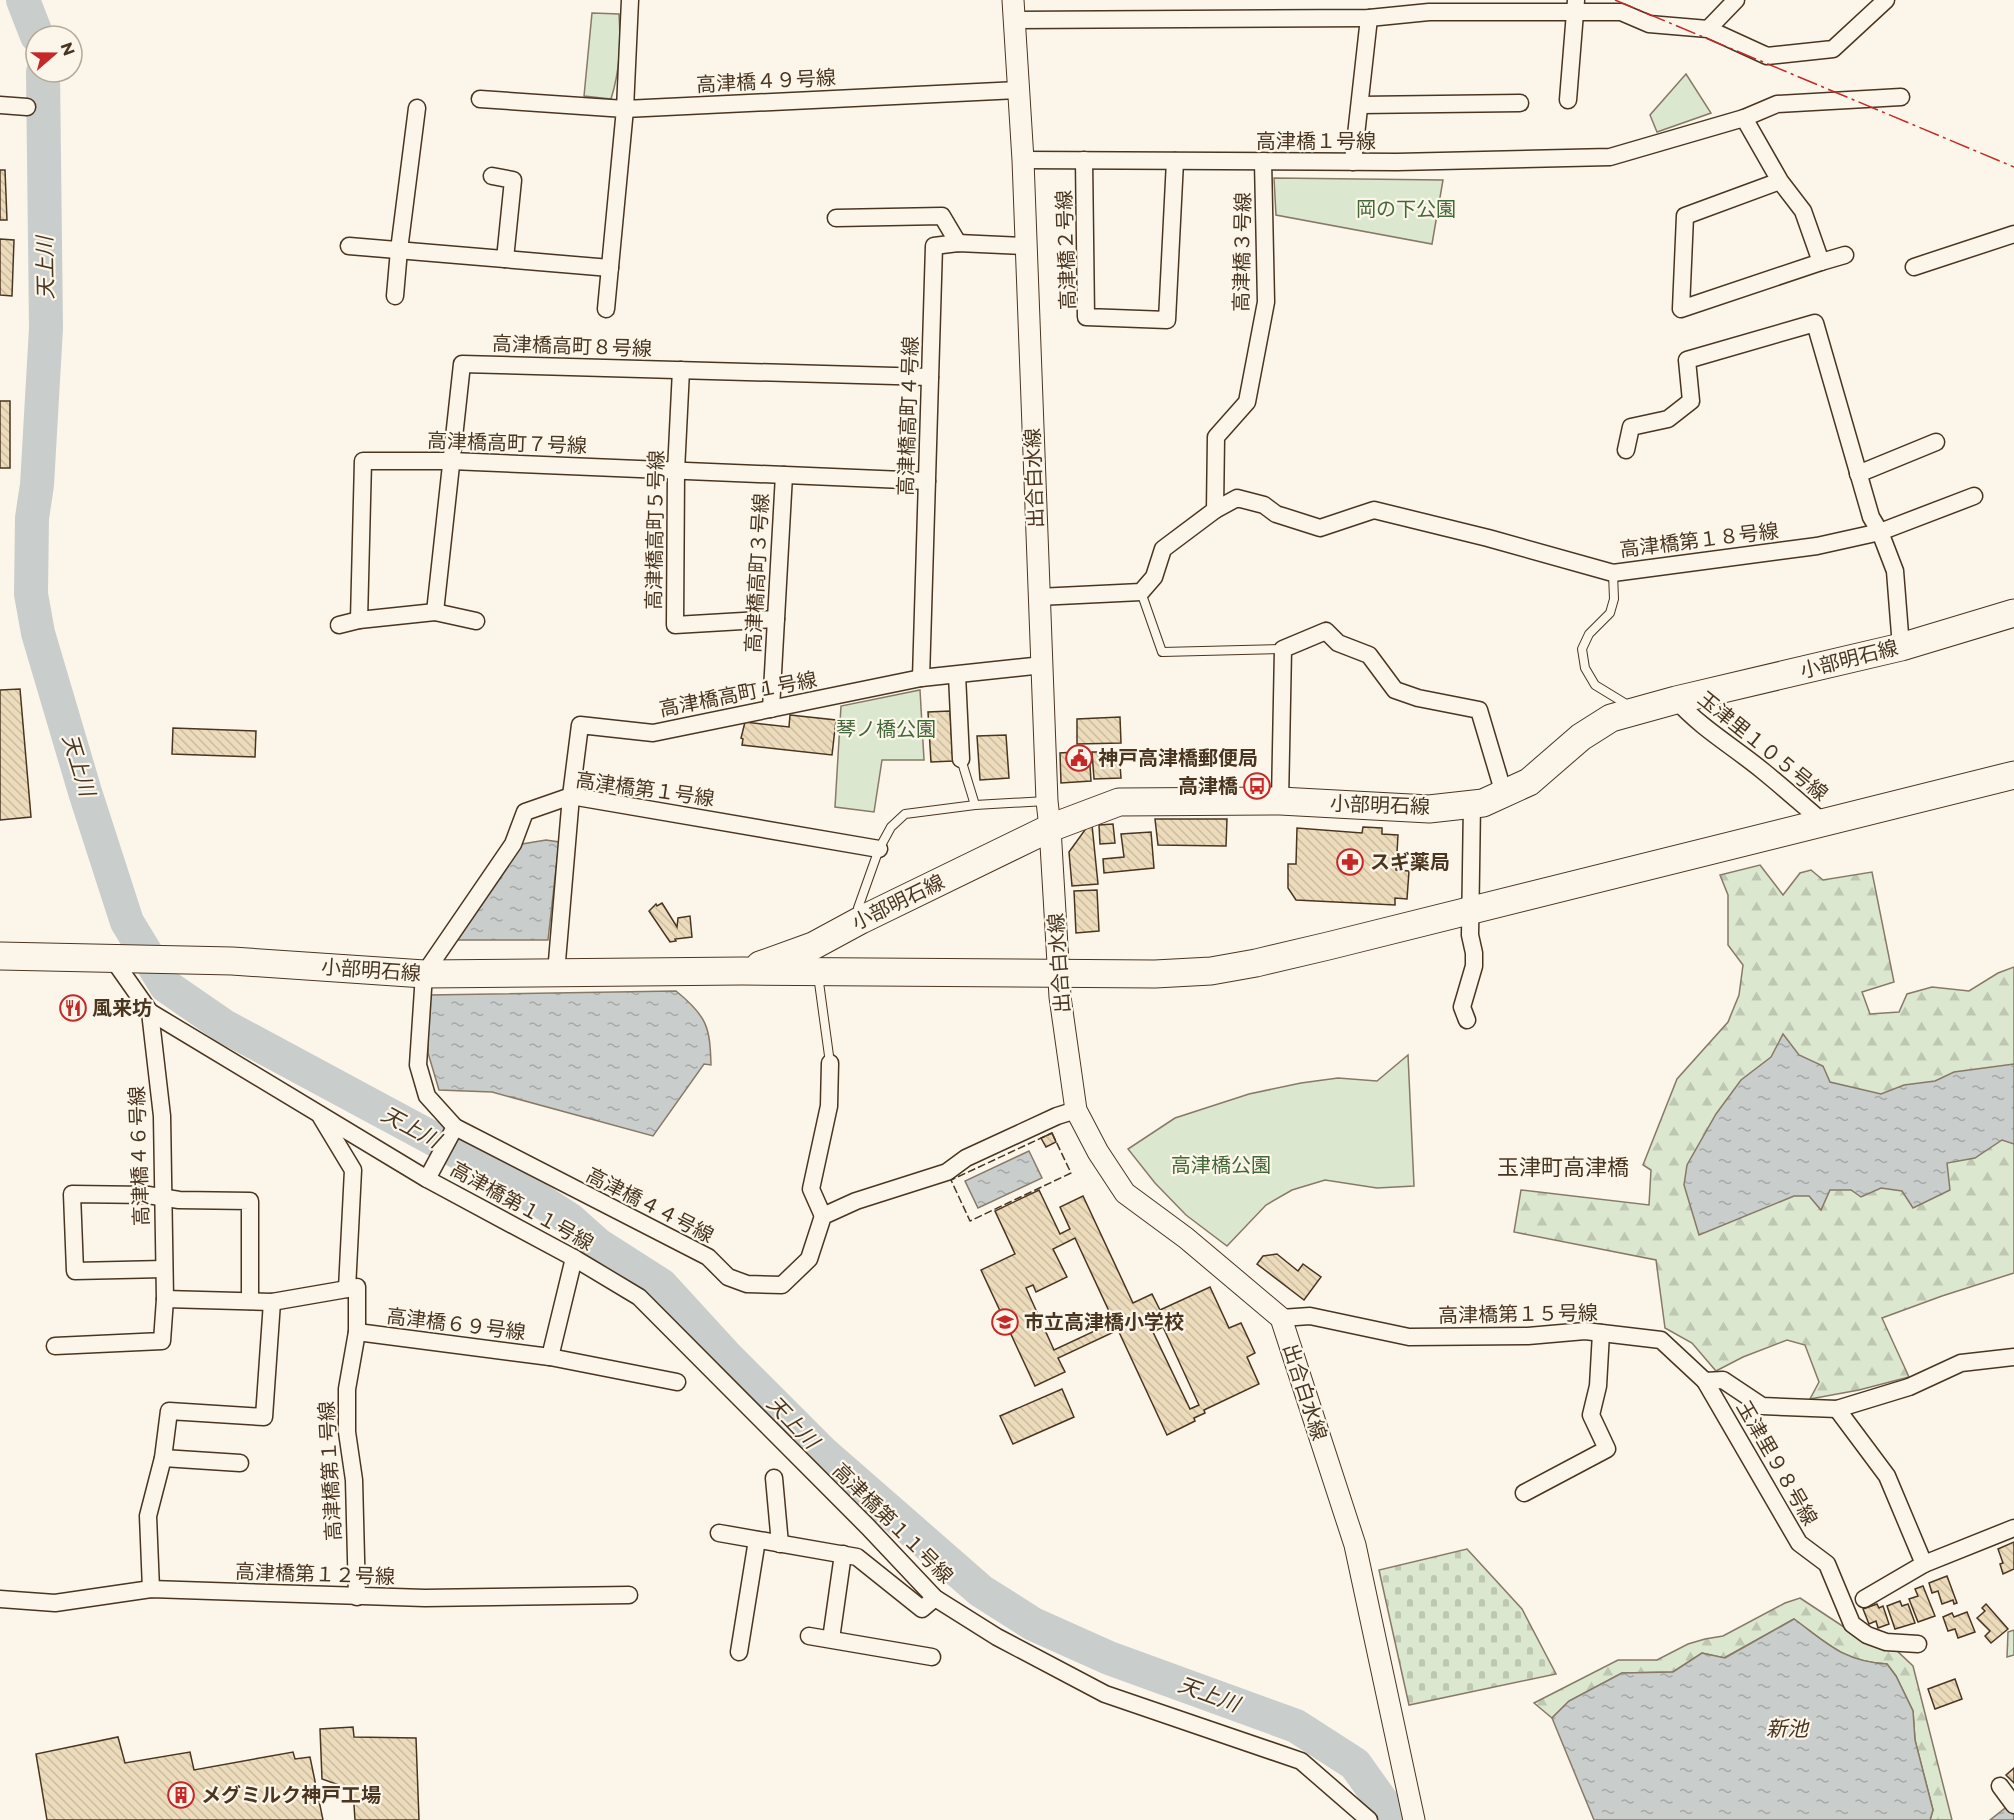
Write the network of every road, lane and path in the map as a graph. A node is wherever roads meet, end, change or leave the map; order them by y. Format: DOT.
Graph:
graph roads {
  1 [pos="630,0"];
  2 [pos="1736,0"];
  3 [pos="1886,0"];
  4 [pos="1429,6"];
  5 [pos="1576,6"];
  6 [pos="1622,6"];
  7 [pos="1014,10"];
  8 [pos="1369,18"];
  9 [pos="1708,29"];
  10 [pos="1018,90"];
  11 [pos="1901,98"];
  12 [pos="480,99"];
  13 [pos="1568,100"];
  14 [pos="1520,103"];
  15 [pos="0,105"];
  16 [pos="1360,105"];
  17 [pos="27,107"];
  18 [pos="417,108"];
  19 [pos="625,109"];
  20 [pos="1744,117"];
  21 [pos="1023,160"];
  22 [pos="1084,160"];
  23 [pos="1175,161"];
  24 [pos="1263,161"];
  25 [pos="1353,162"];
  26 [pos="492,176"];
  27 [pos="1780,181"];
  28 [pos="836,218"];
  29 [pos="2014,234"];
  30 [pos="958,243"];
  31 [pos="349,246"];
  32 [pos="1026,246"];
  33 [pos="399,250"];
  34 [pos="1845,255"];
  35 [pos="504,259"];
  36 [pos="1821,262"];
  37 [pos="1914,267"];
  38 [pos="610,268"];
  39 [pos="395,296"];
  40 [pos="606,309"];
  41 [pos="681,370"];
  42 [pos="930,377"];
  43 [pos="1936,442"];
  44 [pos="1626,450"];
  45 [pos="451,461"];
  46 [pos="676,471"];
  47 [pos="1858,474"];
  48 [pos="784,475"];
  49 [pos="927,481"];
  50 [pos="1974,496"];
  51 [pos="1215,510"];
  52 [pos="1880,532"];
  53 [pos="1613,573"];
  54 [pos="1141,592"];
  55 [pos="1038,597"];
  56 [pos="435,612"];
  57 [pos="2014,614"];
  58 [pos="776,619"];
  59 [pos="359,620"];
  60 [pos="476,621"];
  61 [pos="339,625"];
  62 [pos="1901,647"];
  63 [pos="1283,649"];
  64 [pos="1043,665"];
  65 [pos="957,675"];
  66 [pos="921,678"];
  67 [pos="1676,700"];
  68 [pos="771,709"];
  69 [pos="1638,711"];
  70 [pos="961,759"];
  71 [pos="2014,775"];
  72 [pos="1504,794"];
  73 [pos="571,796"];
  74 [pos="1047,801"];
  75 [pos="1280,801"];
  76 [pos="1472,804"];
  77 [pos="975,805"];
  78 [pos="1824,823"];
  79 [pos="1050,828"];
  80 [pos="879,849"];
  81 [pos="1470,910"];
  82 [pos="861,920"];
  83 [pos="0,956"];
  84 [pos="112,958"];
  85 [pos="742,971"];
  86 [pos="818,971"];
  87 [pos="556,973"];
  88 [pos="1059,973"];
  89 [pos="424,974"];
  90 [pos="150,1012"];
  91 [pos="1467,1020"];
  92 [pos="830,1063"];
  93 [pos="1076,1110"];
  94 [pos="320,1115"];
  95 [pos="454,1126"];
  96 [pos="427,1179"];
  97 [pos="162,1198"];
  98 [pos="823,1216"];
  99 [pos="574,1258"];
  100 [pos="164,1269"];
  101 [pos="347,1289"];
  102 [pos="165,1299"];
  103 [pos="250,1301"];
  104 [pos="272,1302"];
  105 [pos="1281,1318"];
  106 [pos="357,1332"];
  107 [pos="1601,1333"];
  108 [pos="55,1346"];
  109 [pos="550,1357"];
  110 [pos="2014,1357"];
  111 [pos="1705,1381"];
  112 [pos="677,1382"];
  113 [pos="1838,1408"];
  114 [pos="163,1458"];
  115 [pos="240,1463"];
  116 [pos="774,1478"];
  117 [pos="1524,1493"];
  118 [pos="2014,1528"];
  119 [pos="719,1533"];
  120 [pos="757,1540"];
  121 [pos="780,1544"];
  122 [pos="843,1554"];
  123 [pos="1924,1564"];
  124 [pos="151,1589"];
  125 [pos="629,1595"];
  126 [pos="357,1597"];
  127 [pos="935,1598"];
  128 [pos="0,1599"];
  129 [pos="1863,1599"];
  130 [pos="809,1636"];
  131 [pos="831,1639"];
  132 [pos="1918,1644"];
  133 [pos="739,1652"];
  134 [pos="932,1657"];
  135 [pos="1369,1820"];
  136 [pos="1414,1820"];
  1 -- 19 [label="street"];
  2 -- 9 [label="street"];
  3 -- 9 [label="street"];
  4 -- 5 [label="street"];
  4 -- 8 [label="street"];
  5 -- 6 [label="street"];
  5 -- 13 [label="street"];
  6 -- 9 [label="street"];
  7 -- 8 [label="street"];
  7 -- 10 [label="street, 出合白水線"];
  8 -- 16 [label="street"];
  10 -- 19 [label="street, 高津橋４９号線"];
  10 -- 21 [label="street, 出合白水線"];
  11 -- 20 [label="street, 高津橋１号線"];
  12 -- 19 [label="street, 高津橋４９号線"];
  14 -- 16 [label="street"];
  15 -- 17 [label="street"];
  16 -- 25 [label="street"];
  18 -- 33 [label="street"];
  19 -- 38 [label="street"];
  20 -- 25 [label="street, 高津橋１号線"];
  20 -- 27 [label="street"];
  21 -- 22 [label="street, 高津橋１号線"];
  21 -- 32 [label="street, 出合白水線"];
  22 -- 23 [label="street, 高津橋１号線"];
  22 -- 23 [label="street, 高津橋２号線"];
  23 -- 24 [label="street, 高津橋１号線"];
  24 -- 25 [label="street, 高津橋１号線"];
  24 -- 51 [label="street, 高津橋３号線"];
  26 -- 35 [label="street"];
  27 -- 36 [label="street"];
  27 -- 36 [label="street"];
  28 -- 30 [label="street"];
  29 -- 37 [label="street"];
  30 -- 32 [label="street, 高津橋高町４号線"];
  30 -- 42 [label="street, 高津橋高町４号線"];
  31 -- 33 [label="street"];
  32 -- 55 [label="street, 出合白水線"];
  33 -- 35 [label="street"];
  33 -- 39 [label="street"];
  34 -- 36 [label="street"];
  35 -- 38 [label="street"];
  38 -- 40 [label="street"];
  41 -- 42 [label="street, 高津橋高町８号線"];
  41 -- 45 [label="street, 高津橋高町８号線"];
  41 -- 46 [label="street, 高津橋高町５号線"];
  42 -- 49 [label="street, 高津橋高町４号線"];
  43 -- 47 [label="street"];
  44 -- 47 [label="street"];
  45 -- 46 [label="street, 高津橋高町７号線"];
  45 -- 56 [label="street, 高津橋高町８号線"];
  45 -- 59 [label="street, 高津橋高町７号線"];
  46 -- 48 [label="street, 高津橋高町７号線"];
  46 -- 58 [label="street, 高津橋高町５号線"];
  47 -- 52 [label="street"];
  48 -- 49 [label="street, 高津橋高町７号線"];
  48 -- 58 [label="street, 高津橋高町３号線"];
  49 -- 66 [label="street, 高津橋高町４号線"];
  50 -- 52 [label="street, 高津橋第１８号線"];
  51 -- 53 [label="street, 高津橋第１８号線"];
  51 -- 54 [label="street, 高津橋第１８号線"];
  52 -- 53 [label="street, 高津橋第１８号線"];
  52 -- 62 [label="street"];
  53 -- 69 [label="lane"];
  54 -- 55 [label="street"];
  54 -- 63 [label="lane"];
  55 -- 64 [label="street, 出合白水線"];
  56 -- 59 [label="street"];
  56 -- 60 [label="street"];
  57 -- 62 [label="main road, 小部明石線"];
  58 -- 68 [label="street, 高津橋高町３号線"];
  59 -- 61 [label="street"];
  62 -- 67 [label="main road, 小部明石線"];
  63 -- 72 [label="street"];
  63 -- 75 [label="street"];
  64 -- 65 [label="street, 高津橋高町１号線"];
  64 -- 74 [label="street, 出合白水線"];
  65 -- 66 [label="street, 高津橋高町１号線"];
  65 -- 70 [label="street"];
  66 -- 68 [label="street, 高津橋高町１号線"];
  67 -- 69 [label="main road, 小部明石線"];
  67 -- 78 [label="street, 玉津里１０５号線"];
  68 -- 73 [label="street, 高津橋高町１号線"];
  69 -- 72 [label="main road, 小部明石線"];
  70 -- 77 [label="lane"];
  71 -- 78 [label="main road, 小部明石線"];
  72 -- 76 [label="main road, 小部明石線"];
  73 -- 80 [label="street, 高津橋第１号線"];
  73 -- 87 [label="street, 高津橋高町１号線"];
  73 -- 89 [label="street, 高津橋第１号線"];
  74 -- 77 [label="lane"];
  74 -- 79 [label="street, 出合白水線"];
  75 -- 76 [label="main road, 小部明石線"];
  75 -- 79 [label="main road, 小部明石線"];
  76 -- 81 [label="street"];
  77 -- 80 [label="lane"];
  78 -- 81 [label="main road, 小部明石線"];
  79 -- 82 [label="main road, 小部明石線"];
  79 -- 88 [label="street, 出合白水線"];
  80 -- 82 [label="lane"];
  81 -- 88 [label="main road, 小部明石線"];
  81 -- 91 [label="street"];
  82 -- 85 [label="main road, 小部明石線"];
  83 -- 84 [label="main road, 小部明石線"];
  84 -- 89 [label="main road, 小部明石線"];
  84 -- 90 [label="street, 高津橋第１１号線"];
  85 -- 86 [label="main road, 小部明石線"];
  85 -- 87 [label="main road, 小部明石線"];
  86 -- 88 [label="main road, 小部明石線"];
  86 -- 92 [label="lane"];
  87 -- 89 [label="main road, 小部明石線"];
  88 -- 93 [label="street, 出合白水線"];
  89 -- 95 [label="street, 高津橋４４号線"];
  90 -- 94 [label="street, 高津橋第１１号線"];
  90 -- 97 [label="street, 高津橋４６号線"];
  92 -- 98 [label="street"];
  93 -- 98 [label="street"];
  93 -- 105 [label="street, 出合白水線"];
  94 -- 96 [label="street, 高津橋第１１号線"];
  94 -- 101 [label="street"];
  95 -- 96 [label="street"];
  95 -- 98 [label="street, 高津橋４４号線"];
  96 -- 99 [label="street, 高津橋第１１号線"];
  97 -- 100 [label="street, 高津橋４６号線"];
  97 -- 100 [label="street"];
  97 -- 103 [label="street"];
  99 -- 109 [label="street"];
  99 -- 127 [label="street, 高津橋第１１号線"];
  100 -- 102 [label="street, 高津橋４６号線"];
  101 -- 104 [label="street"];
  101 -- 106 [label="street, 高津橋第１号線"];
  102 -- 103 [label="street"];
  102 -- 108 [label="street, 高津橋４６号線"];
  103 -- 104 [label="street"];
  104 -- 114 [label="street"];
  105 -- 107 [label="street, 高津橋第１５号線"];
  105 -- 136 [label="street, 出合白水線"];
  106 -- 109 [label="street, 高津橋６９号線"];
  106 -- 126 [label="street, 高津橋第１号線"];
  107 -- 111 [label="street, 高津橋第１５号線"];
  107 -- 117 [label="street"];
  109 -- 112 [label="street, 高津橋６９号線"];
  110 -- 113 [label="street"];
  111 -- 113 [label="street"];
  111 -- 132 [label="street, 玉津里９８号線"];
  113 -- 123 [label="street"];
  114 -- 115 [label="street"];
  114 -- 124 [label="street"];
  116 -- 121 [label="street"];
  118 -- 123 [label="street"];
  119 -- 120 [label="street"];
  120 -- 121 [label="street"];
  120 -- 133 [label="street"];
  121 -- 122 [label="street"];
  122 -- 127 [label="street"];
  122 -- 131 [label="street"];
  123 -- 129 [label="street"];
  124 -- 126 [label="street, 高津橋第１２号線"];
  124 -- 128 [label="street, 高津橋第１２号線"];
  125 -- 126 [label="street, 高津橋第１２号線"];
  127 -- 135 [label="street, 高津橋第１１号線"];
  130 -- 131 [label="street"];
  131 -- 134 [label="street"];
}
